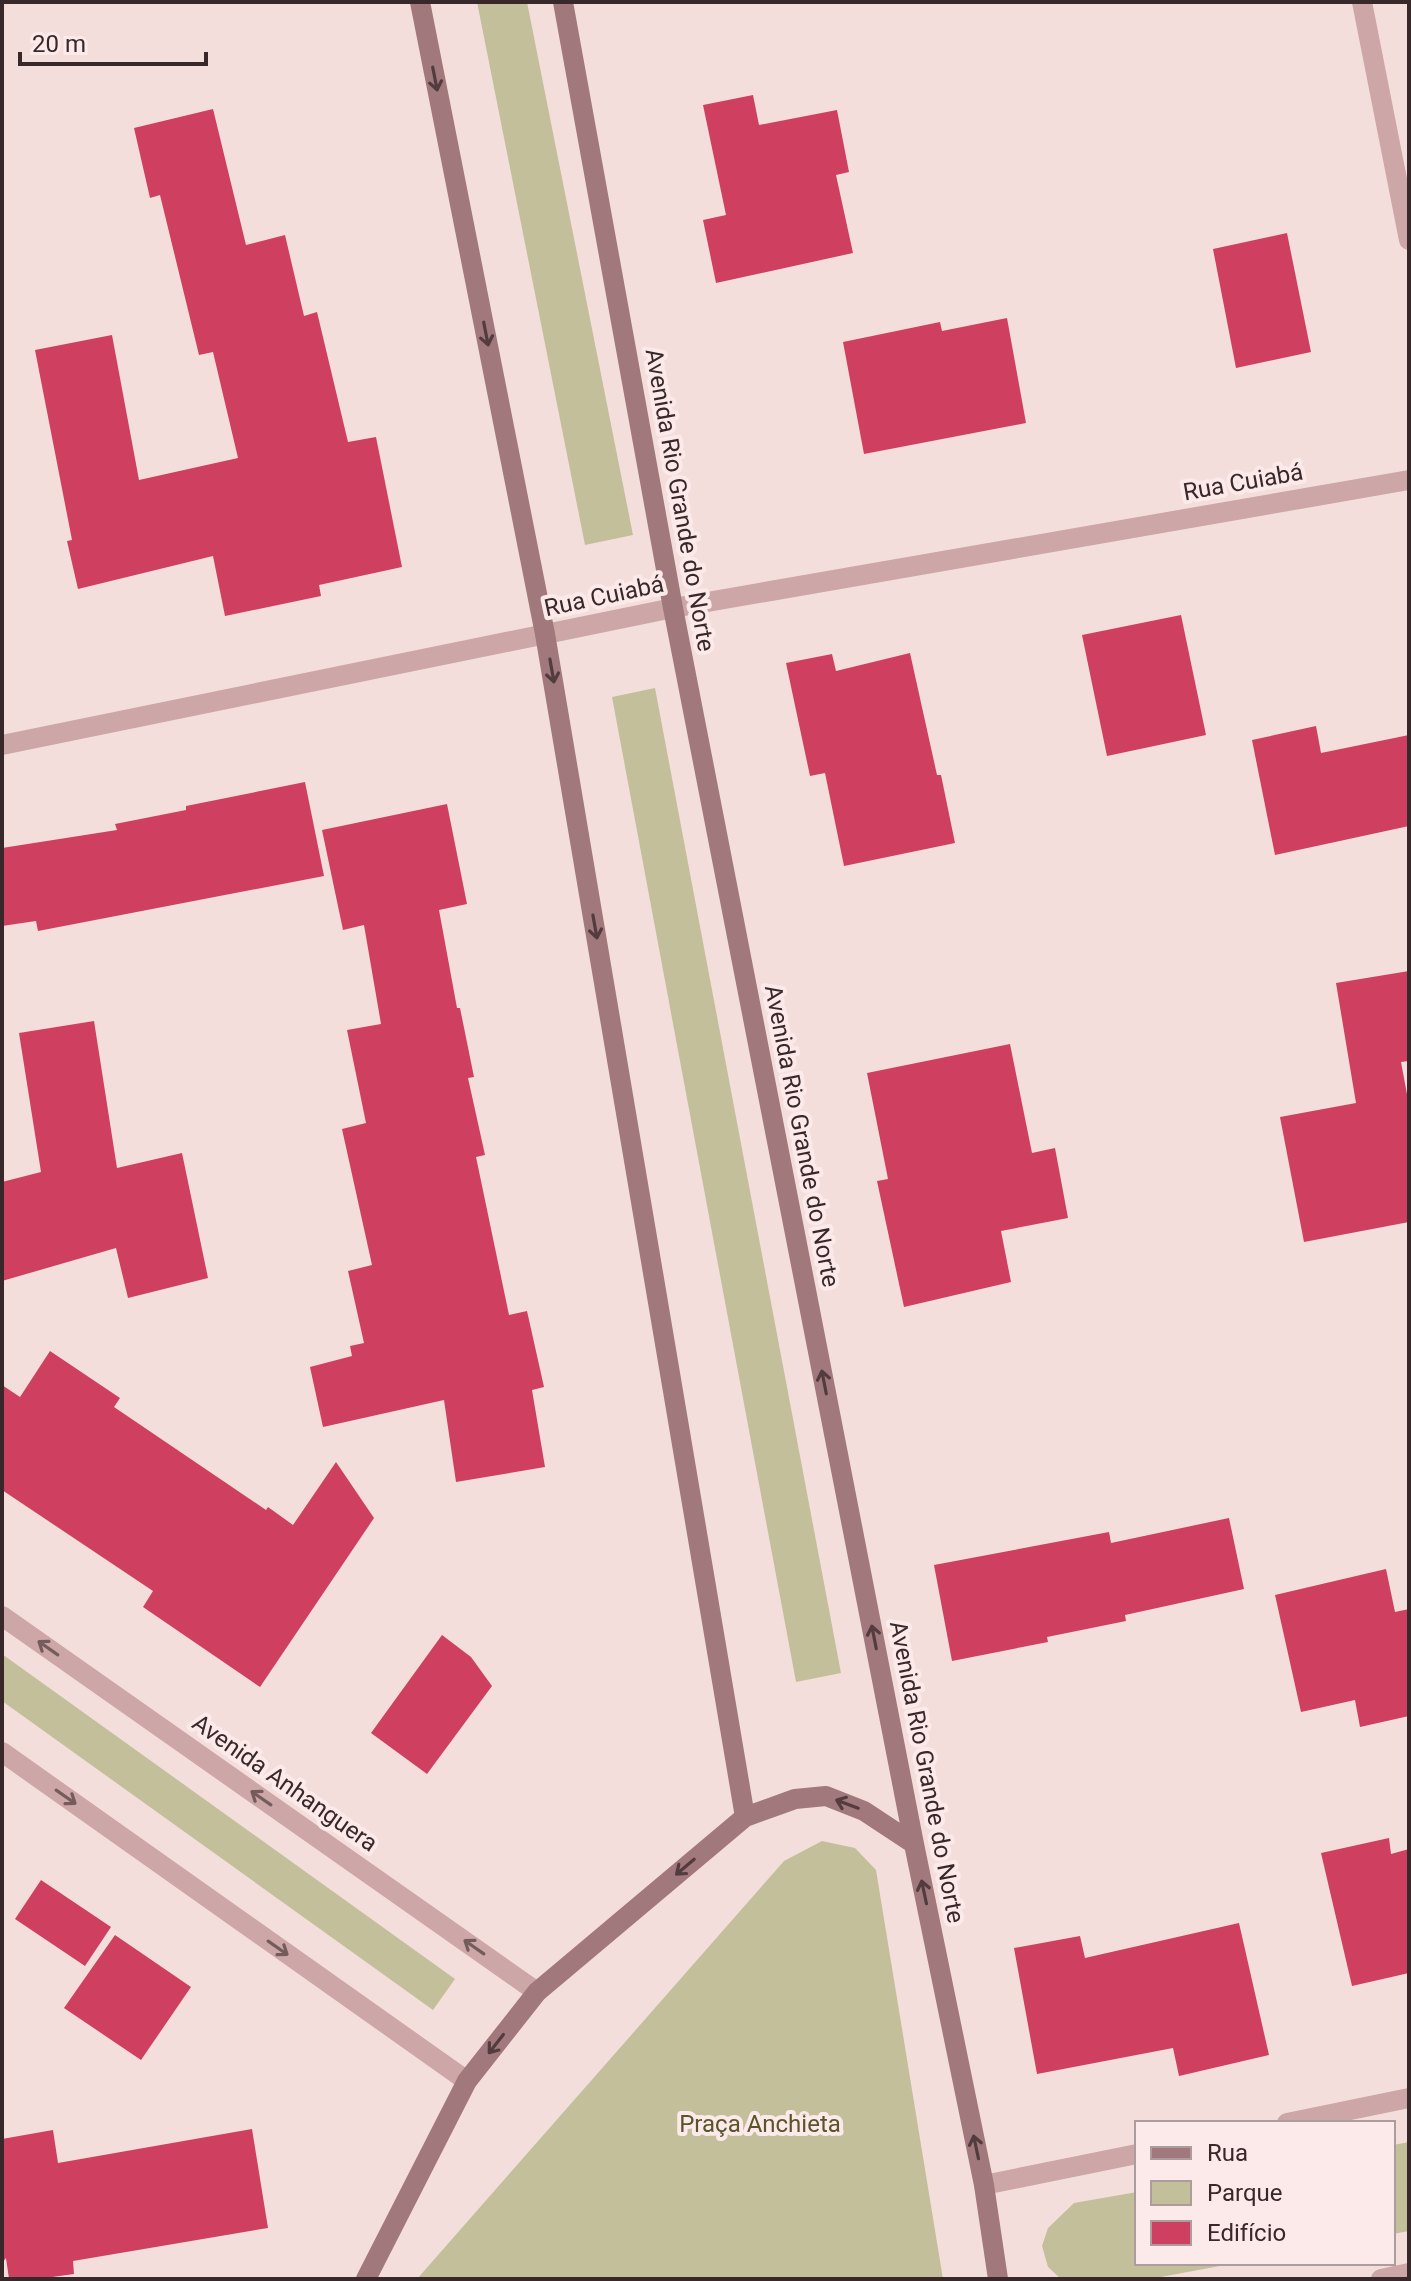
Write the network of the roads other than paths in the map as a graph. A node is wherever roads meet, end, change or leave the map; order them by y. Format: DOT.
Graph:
graph roads {
  1 [pos="420,2"];
  2 [pos="563,2"];
  3 [pos="1362,2"];
  4 [pos="1409,240"];
  5 [pos="1409,480"];
  6 [pos="673,608"];
  7 [pos="545,634"];
  8 [pos="2,745"];
  9 [pos="2,1616"];
  10 [pos="2,1752"];
  11 [pos="745,1817"];
  12 [pos="914,1844"];
  13 [pos="537,1992"];
  14 [pos="467,2081"];
  15 [pos="1409,2098"];
  16 [pos="1297,2121"];
  17 [pos="1135,2154"];
  18 [pos="984,2185"];
  19 [pos="1409,2273"];
  20 [pos="366,2279"];
  21 [pos="998,2279"];
  22 [pos="1381,2279"];
  1 -- 7 [label="main road, one-way"];
  2 -- 6 [label="main road, Avenida Rio Grande do Norte"];
  3 -- 4 [label="street"];
  5 -- 6 [label="street, Rua Cuiabá"];
  6 -- 7 [label="street, Rua Cuiabá"];
  12 -- 6 [label="main road, Avenida Rio Grande do Norte, one-way"];
  7 -- 8 [label="street, Rua Cuiabá"];
  7 -- 11 [label="main road, one-way"];
  13 -- 9 [label="street, Avenida Anhanguera, one-way"];
  10 -- 14 [label="street, one-way"];
  12 -- 11 [label="main road, one-way"];
  11 -- 13 [label="main road, one-way"];
  18 -- 12 [label="main road, Avenida Rio Grande do Norte, one-way"];
  13 -- 14 [label="main road, one-way"];
  14 -- 20 [label="main road"];
  15 -- 16 [label="street"];
  17 -- 18 [label="street"];
  18 -- 21 [label="main road, Avenida Rio Grande do Norte"];
  19 -- 22 [label="street"];
}
